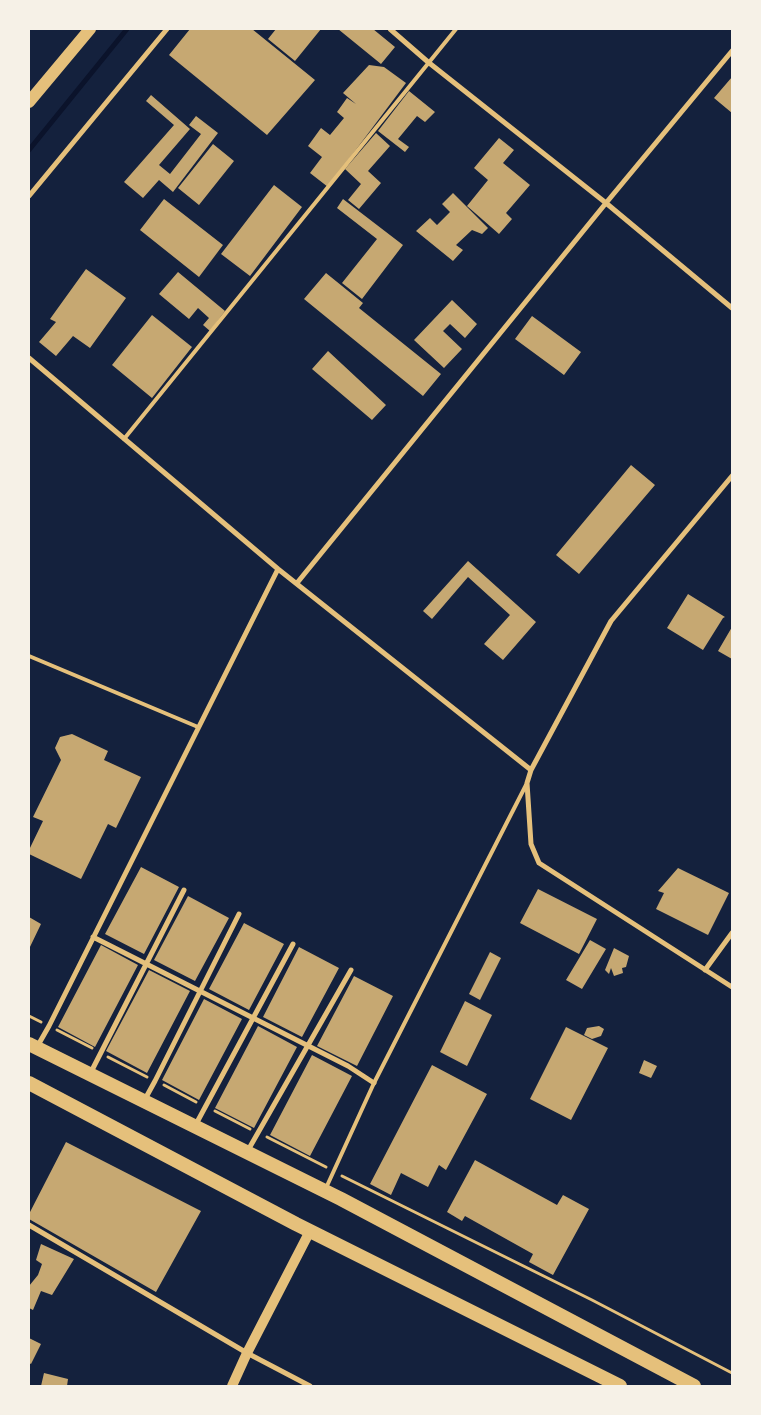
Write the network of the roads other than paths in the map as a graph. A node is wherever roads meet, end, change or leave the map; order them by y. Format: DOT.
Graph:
graph roads {
  1 [pos="90,29"];
  2 [pos="167,29"];
  3 [pos="390,29"];
  4 [pos="456,29"];
  5 [pos="732,51"];
  6 [pos="428,62"];
  7 [pos="29,102"];
  8 [pos="29,196"];
  9 [pos="606,203"];
  10 [pos="732,308"];
  11 [pos="29,358"];
  12 [pos="124,440"];
  13 [pos="732,476"];
  14 [pos="278,569"];
  15 [pos="297,583"];
  16 [pos="29,656"];
  17 [pos="198,727"];
  18 [pos="531,770"];
  19 [pos="527,783"];
  20 [pos="184,890"];
  21 [pos="239,914"];
  22 [pos="732,933"];
  23 [pos="93,937"];
  24 [pos="293,944"];
  25 [pos="146,964"];
  26 [pos="351,970"];
  27 [pos="705,970"];
  28 [pos="732,987"];
  29 [pos="200,991"];
  30 [pos="252,1018"];
  31 [pos="33,1046"];
  32 [pos="308,1046"];
  33 [pos="90,1074"];
  34 [pos="29,1083"];
  35 [pos="374,1083"];
  36 [pos="143,1101"];
  37 [pos="194,1127"];
  38 [pos="247,1154"];
  39 [pos="324,1192"];
  40 [pos="29,1225"];
  41 [pos="310,1231"];
  42 [pos="247,1353"];
  43 [pos="232,1386"];
  44 [pos="310,1386"];
  45 [pos="620,1386"];
  46 [pos="694,1386"];
  1 -- 7 [label="main road"];
  2 -- 8 [label="street"];
  3 -- 6 [label="street"];
  4 -- 6 [label="lane"];
  5 -- 9 [label="street"];
  6 -- 9 [label="street"];
  6 -- 12 [label="lane"];
  9 -- 10 [label="street"];
  9 -- 15 [label="street"];
  11 -- 12 [label="street"];
  12 -- 14 [label="street"];
  13 -- 18 [label="street"];
  14 -- 15 [label="street"];
  14 -- 17 [label="street"];
  15 -- 18 [label="street"];
  16 -- 17 [label="lane"];
  17 -- 23 [label="street"];
  18 -- 19 [label="street"];
  19 -- 27 [label="street"];
  19 -- 35 [label="lane"];
  20 -- 25 [label="street"];
  21 -- 29 [label="street"];
  22 -- 27 [label="street"];
  23 -- 25 [label="street"];
  23 -- 31 [label="street"];
  24 -- 30 [label="street"];
  25 -- 29 [label="street"];
  25 -- 33 [label="street"];
  26 -- 32 [label="street"];
  27 -- 28 [label="street"];
  29 -- 30 [label="street"];
  29 -- 36 [label="street"];
  30 -- 32 [label="street"];
  30 -- 37 [label="street"];
  31 -- 33 [label="highway"];
  32 -- 35 [label="street"];
  32 -- 38 [label="street"];
  33 -- 36 [label="highway"];
  34 -- 41 [label="highway"];
  35 -- 39 [label="lane"];
  36 -- 37 [label="highway"];
  37 -- 38 [label="highway"];
  38 -- 39 [label="highway"];
  39 -- 46 [label="highway"];
  40 -- 42 [label="street"];
  41 -- 42 [label="main road"];
  41 -- 45 [label="highway"];
  42 -- 43 [label="main road"];
  42 -- 44 [label="street"];
}
